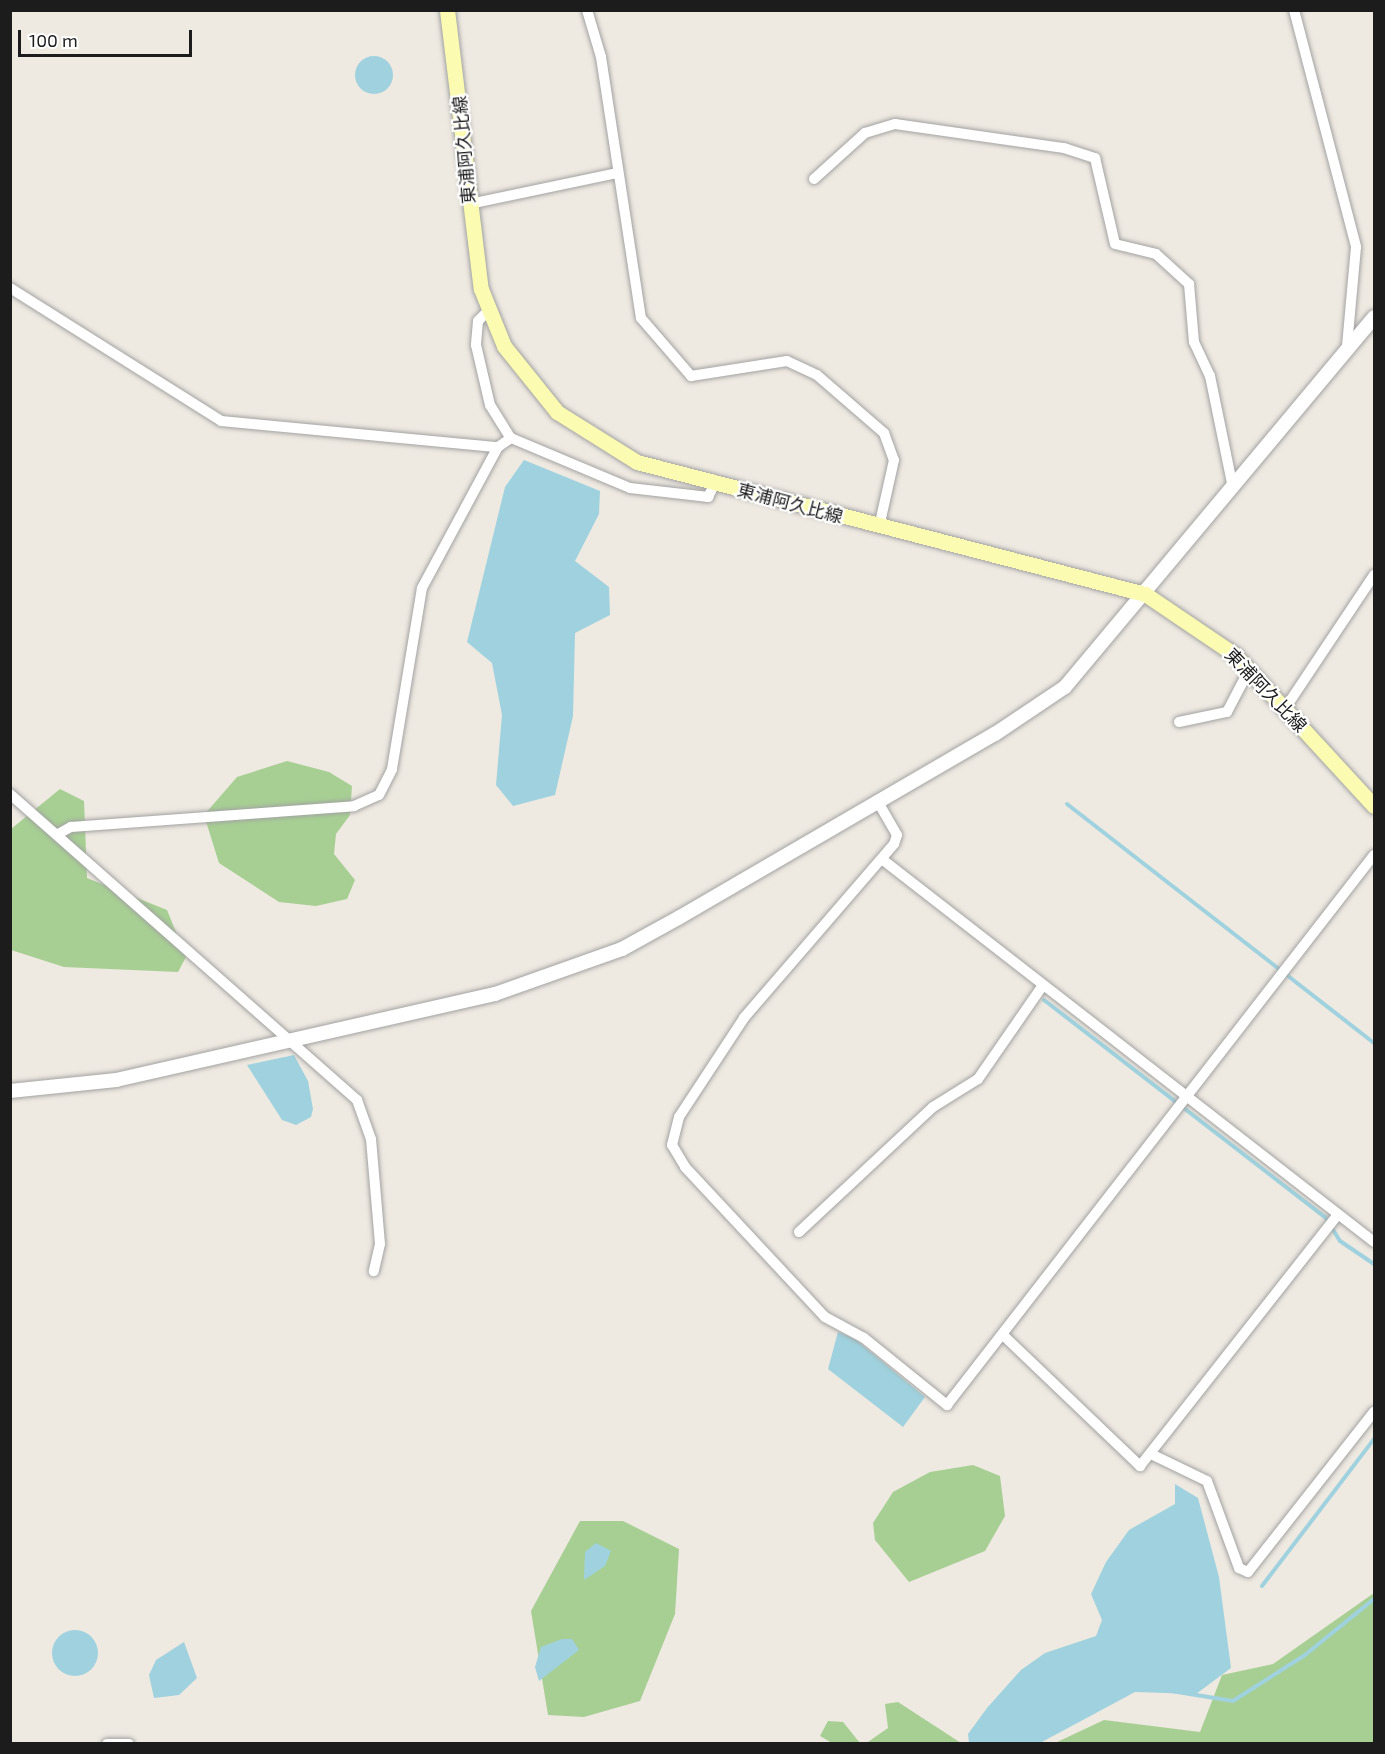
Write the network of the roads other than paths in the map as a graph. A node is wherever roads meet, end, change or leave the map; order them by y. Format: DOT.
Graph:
graph roads {
  1 [pos="447,10"];
  2 [pos="587,10"];
  3 [pos="1294,10"];
  4 [pos="618,173"];
  5 [pos="814,179"];
  6 [pos="469,204"];
  7 [pos="10,288"];
  8 [pos="488,311"];
  9 [pos="1374,317"];
  10 [pos="1347,346"];
  11 [pos="511,438"];
  12 [pos="498,447"];
  13 [pos="715,483"];
  14 [pos="1233,488"];
  15 [pos="879,527"];
  16 [pos="1374,575"];
  17 [pos="1145,594"];
  18 [pos="1249,670"];
  19 [pos="1286,707"];
  20 [pos="1179,722"];
  21 [pos="10,794"];
  22 [pos="878,802"];
  23 [pos="1374,806"];
  24 [pos="60,833"];
  25 [pos="1374,855"];
  26 [pos="883,860"];
  27 [pos="1043,985"];
  28 [pos="293,1040"];
  29 [pos="10,1091"];
  30 [pos="1189,1097"];
  31 [pos="1338,1214"];
  32 [pos="799,1232"];
  33 [pos="1374,1242"];
  34 [pos="374,1271"];
  35 [pos="1003,1335"];
  36 [pos="1374,1412"];
  37 [pos="1151,1454"];
  38 [pos="107,1743"];
  39 [pos="129,1743"];
  1 -- 6 [label="main road, 東浦阿久比線"];
  2 -- 4 [label="street"];
  3 -- 10 [label="street"];
  4 -- 6 [label="street"];
  4 -- 15 [label="street"];
  5 -- 14 [label="street"];
  6 -- 8 [label="main road, 東浦阿久比線"];
  7 -- 12 [label="street"];
  8 -- 11 [label="street"];
  8 -- 13 [label="main road, 東浦阿久比線"];
  9 -- 10 [label="street"];
  10 -- 14 [label="street"];
  11 -- 12 [label="street"];
  11 -- 13 [label="street"];
  12 -- 24 [label="street"];
  13 -- 15 [label="main road, 東浦阿久比線"];
  14 -- 17 [label="street"];
  15 -- 17 [label="main road, 東浦阿久比線"];
  16 -- 19 [label="street"];
  17 -- 18 [label="main road, 東浦阿久比線"];
  17 -- 22 [label="street"];
  18 -- 19 [label="main road, 東浦阿久比線"];
  18 -- 20 [label="street"];
  19 -- 23 [label="main road, 東浦阿久比線"];
  21 -- 24 [label="street"];
  22 -- 26 [label="street"];
  22 -- 28 [label="street"];
  24 -- 28 [label="street"];
  25 -- 30 [label="street"];
  26 -- 27 [label="street"];
  26 -- 35 [label="street"];
  27 -- 30 [label="street"];
  27 -- 32 [label="street"];
  28 -- 29 [label="street"];
  28 -- 34 [label="street"];
  30 -- 31 [label="street"];
  30 -- 35 [label="street"];
  31 -- 33 [label="street"];
  31 -- 37 [label="street"];
  35 -- 37 [label="street"];
  36 -- 37 [label="street"];
  38 -- 39 [label="street"];
}
